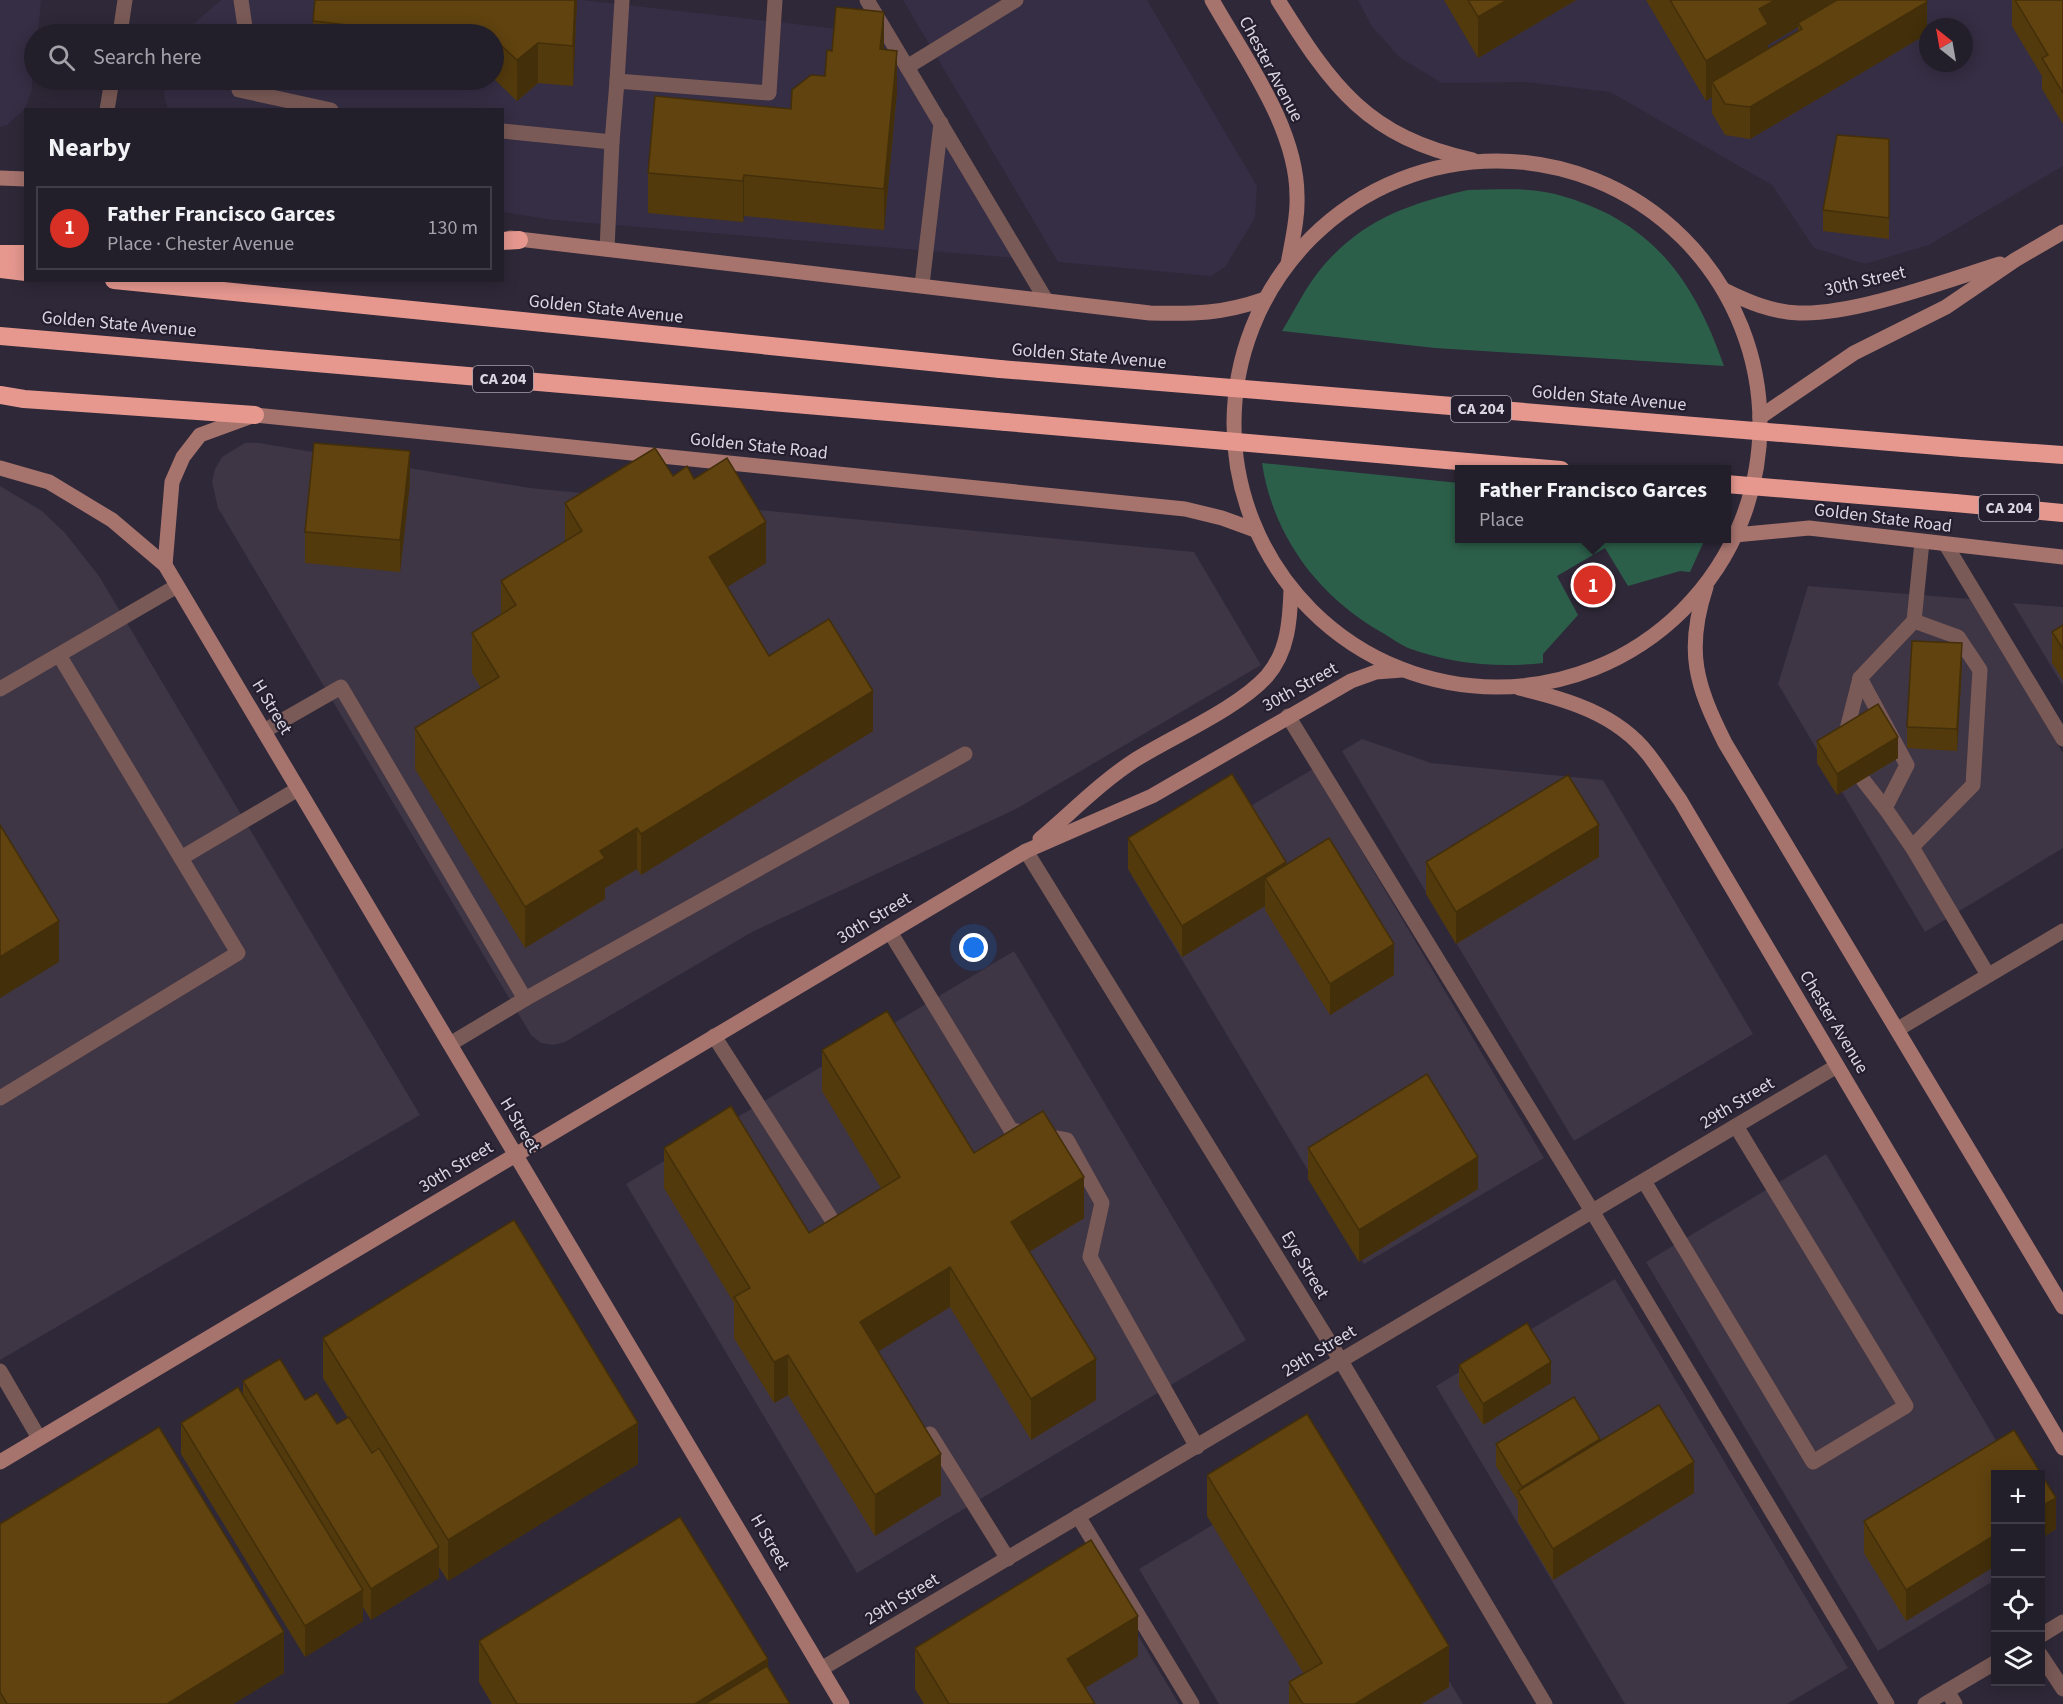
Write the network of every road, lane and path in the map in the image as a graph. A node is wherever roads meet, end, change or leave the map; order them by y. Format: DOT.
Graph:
graph roads {
  1 [pos="242,0"];
  2 [pos="622,0"];
  3 [pos="775,0"];
  4 [pos="867,0"];
  5 [pos="1016,0"];
  6 [pos="1212,0"];
  7 [pos="1278,0"];
  8 [pos="129,2"];
  9 [pos="123,24"];
  10 [pos="245,24"];
  11 [pos="907,67"];
  12 [pos="617,81"];
  13 [pos="110,90"];
  14 [pos="238,90"];
  15 [pos="107,108"];
  16 [pos="322,108"];
  17 [pos="941,123"];
  18 [pos="504,131"];
  19 [pos="612,141"];
  20 [pos="1482,162"];
  21 [pos="0,178"];
  22 [pos="24,179"];
  23 [pos="2063,232"];
  24 [pos="508,239"];
  25 [pos="607,249"];
  26 [pos="0,254"];
  27 [pos="24,254"];
  28 [pos="2014,260"];
  29 [pos="1287,265"];
  30 [pos="0,269"];
  31 [pos="24,272"];
  32 [pos="134,282"];
  33 [pos="922,285"];
  34 [pos="1724,290"];
  35 [pos="1265,299"];
  36 [pos="1046,300"];
  37 [pos="0,336"];
  38 [pos="0,395"];
  39 [pos="255,415"];
  40 [pos="1760,417"];
  41 [pos="2063,455"];
  42 [pos="1502,465"];
  43 [pos="0,468"];
  44 [pos="1731,484"];
  45 [pos="2063,513"];
  46 [pos="1256,530"];
  47 [pos="1735,535"];
  48 [pos="1731,542"];
  49 [pos="1922,542"];
  50 [pos="1730,543"];
  51 [pos="1946,545"];
  52 [pos="2063,557"];
  53 [pos="165,565"];
  54 [pos="1709,578"];
  55 [pos="177,586"];
  56 [pos="1292,590"];
  57 [pos="1914,621"];
  58 [pos="58,655"];
  59 [pos="1405,670"];
  60 [pos="1860,678"];
  61 [pos="1510,686"];
  62 [pos="0,689"];
  63 [pos="1288,716"];
  64 [pos="264,731"];
  65 [pos="2063,739"];
  66 [pos="1842,747"];
  67 [pos="965,754"];
  68 [pos="1863,780"];
  69 [pos="298,789"];
  70 [pos="1885,808"];
  71 [pos="1912,847"];
  72 [pos="1026,851"];
  73 [pos="181,858"];
  74 [pos="2063,931"];
  75 [pos="890,932"];
  76 [pos="1988,975"];
  77 [pos="525,999"];
  78 [pos="1898,1029"];
  79 [pos="714,1036"];
  80 [pos="450,1044"];
  81 [pos="1837,1066"];
  82 [pos="0,1098"];
  83 [pos="1736,1126"];
  84 [pos="515,1155"];
  85 [pos="1644,1181"];
  86 [pos="1592,1211"];
  87 [pos="831,1220"];
  88 [pos="2063,1307"];
  89 [pos="1341,1361"];
  90 [pos="0,1371"];
  91 [pos="930,1434"];
  92 [pos="39,1438"];
  93 [pos="1197,1447"];
  94 [pos="2063,1448"];
  95 [pos="0,1462"];
  96 [pos="1078,1516"];
  97 [pos="1008,1559"];
  98 [pos="2063,1622"];
  99 [pos="2045,1633"];
  100 [pos="2045,1662"];
  101 [pos="1991,1665"];
  102 [pos="822,1669"];
  103 [pos="2063,1689"];
  104 [pos="1951,1697"];
  105 [pos="842,1704"];
  106 [pos="1192,1704"];
  107 [pos="1545,1704"];
  108 [pos="1887,1704"];
  109 [pos="1925,1704"];
  1 -- 10 [label="street"];
  2 -- 12 [label="street"];
  3 -- 12 [label="street"];
  4 -- 11 [label="street"];
  5 -- 11 [label="street"];
  6 -- 29 [label="main road, Chester Avenue"];
  7 -- 20 [label="main road"];
  8 -- 9 [label="street"];
  11 -- 17 [label="street"];
  12 -- 19 [label="street"];
  13 -- 15 [label="street"];
  14 -- 16 [label="street"];
  17 -- 33 [label="street"];
  17 -- 36 [label="street"];
  18 -- 19 [label="street"];
  19 -- 25 [label="street"];
  20 -- 29 [label="main road"];
  20 -- 34 [label="main road"];
  21 -- 22 [label="main road"];
  23 -- 28 [label="main road, 30th Street"];
  24 -- 25 [label="main road"];
  25 -- 33 [label="main road"];
  26 -- 27 [label="highway"];
  28 -- 34 [label="main road, 30th Street"];
  28 -- 40 [label="main road, 30th Street"];
  29 -- 35 [label="main road"];
  30 -- 31 [label="highway"];
  32 -- 41 [label="highway, Golden State Avenue / CA 204, bridge"];
  33 -- 36 [label="main road"];
  34 -- 40 [label="main road"];
  35 -- 36 [label="main road"];
  35 -- 46 [label="main road"];
  37 -- 42 [label="highway, Golden State Avenue / CA 204, bridge"];
  38 -- 39 [label="highway"];
  39 -- 46 [label="main road, Golden State Road"];
  39 -- 53 [label="main road"];
  40 -- 47 [label="main road"];
  43 -- 53 [label="main road"];
  44 -- 45 [label="highway, CA 204, bridge"];
  46 -- 56 [label="main road"];
  47 -- 48 [label="main road"];
  47 -- 49 [label="main road, Golden State Road"];
  49 -- 51 [label="main road, Golden State Road"];
  49 -- 57 [label="street"];
  50 -- 54 [label="main road"];
  51 -- 52 [label="main road, Golden State Road"];
  51 -- 65 [label="street"];
  53 -- 55 [label="main road, H Street"];
  54 -- 61 [label="main road"];
  54 -- 78 [label="main road"];
  55 -- 58 [label="street"];
  55 -- 64 [label="main road, H Street"];
  56 -- 59 [label="main road"];
  56 -- 72 [label="main road, 30th Street"];
  57 -- 60 [label="street"];
  57 -- 71 [label="street"];
  58 -- 62 [label="street"];
  58 -- 73 [label="street"];
  59 -- 61 [label="main road"];
  59 -- 63 [label="main road, 30th Street"];
  60 -- 66 [label="street"];
  60 -- 70 [label="street"];
  61 -- 81 [label="main road, Chester Avenue"];
  63 -- 72 [label="main road, 30th Street"];
  63 -- 86 [label="street"];
  64 -- 69 [label="main road, H Street"];
  64 -- 77 [label="street"];
  67 -- 77 [label="street"];
  68 -- 70 [label="street"];
  69 -- 73 [label="street"];
  69 -- 80 [label="main road, H Street"];
  70 -- 71 [label="street"];
  71 -- 76 [label="street"];
  72 -- 75 [label="main road, 30th Street"];
  72 -- 89 [label="street, Eye Street"];
  73 -- 82 [label="street"];
  74 -- 76 [label="street"];
  75 -- 79 [label="main road, 30th Street"];
  75 -- 93 [label="street"];
  76 -- 78 [label="street"];
  77 -- 80 [label="street"];
  78 -- 88 [label="main road"];
  79 -- 84 [label="main road, 30th Street"];
  79 -- 87 [label="street"];
  80 -- 84 [label="main road, H Street"];
  81 -- 83 [label="street, 29th Street"];
  81 -- 94 [label="main road, Chester Avenue"];
  83 -- 85 [label="street, 29th Street"];
  83 -- 85 [label="street"];
  84 -- 92 [label="main road, 30th Street"];
  84 -- 102 [label="main road, H Street"];
  85 -- 86 [label="street, 29th Street"];
  86 -- 89 [label="street, 29th Street"];
  86 -- 108 [label="street"];
  89 -- 93 [label="street, 29th Street"];
  89 -- 107 [label="street, Eye Street"];
  90 -- 92 [label="street"];
  91 -- 97 [label="street"];
  92 -- 95 [label="main road, 30th Street"];
  93 -- 96 [label="street, 29th Street"];
  96 -- 97 [label="street, 29th Street"];
  96 -- 106 [label="street"];
  97 -- 102 [label="street, 29th Street"];
  98 -- 99 [label="street"];
  100 -- 103 [label="street"];
  101 -- 104 [label="street"];
  102 -- 105 [label="main road, H Street"];
  104 -- 109 [label="street"];
}
